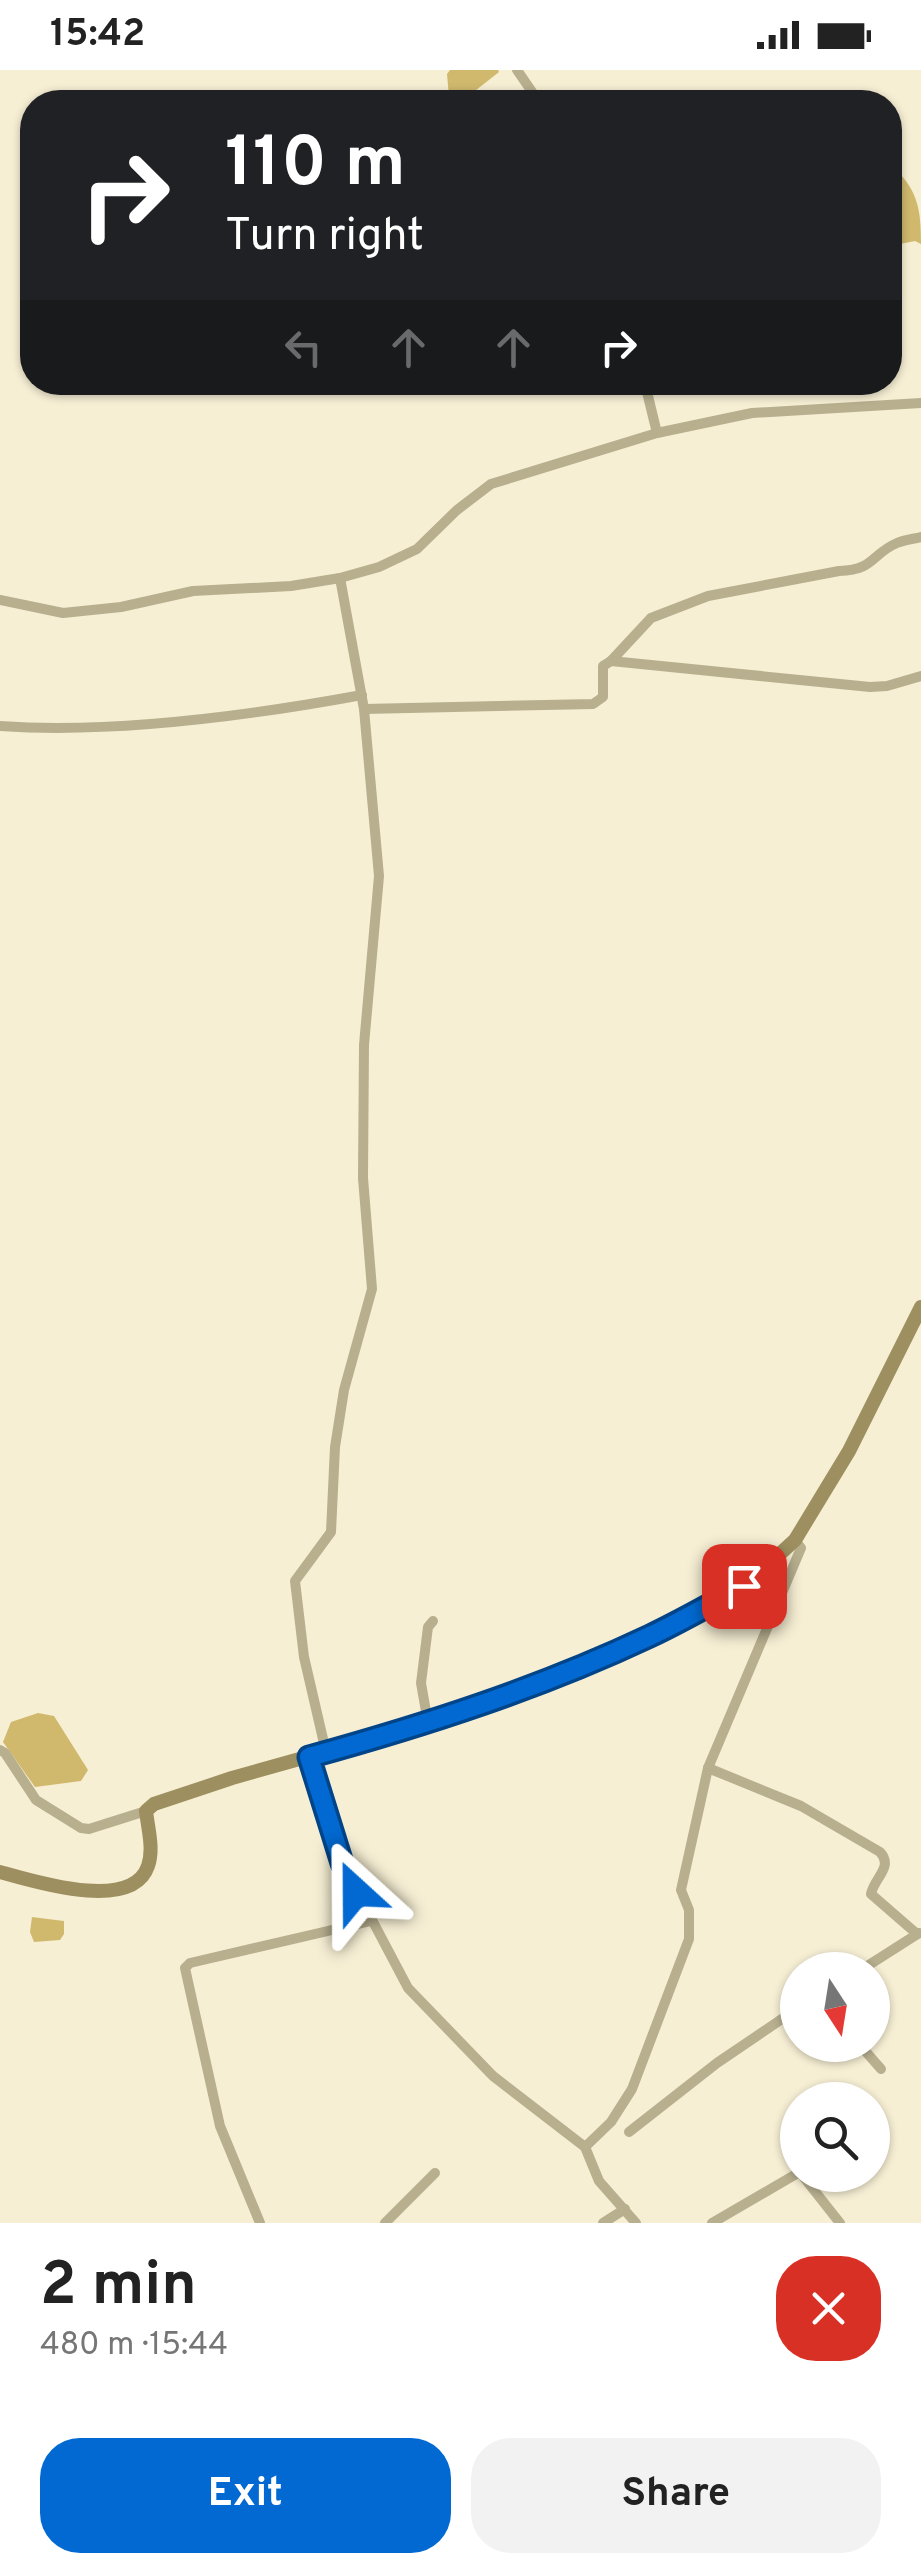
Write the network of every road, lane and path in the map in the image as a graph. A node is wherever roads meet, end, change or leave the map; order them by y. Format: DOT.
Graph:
graph roads {
  1 [pos="648,395"];
  2 [pos="921,404"];
  3 [pos="657,433"];
  4 [pos="921,537"];
  5 [pos="340,578"];
  6 [pos="0,600"];
  7 [pos="610,661"];
  8 [pos="921,676"];
  9 [pos="362,695"];
  10 [pos="364,709"];
  11 [pos="0,726"];
  12 [pos="921,1307"];
  13 [pos="794,1540"];
  14 [pos="433,1621"];
  15 [pos="428,1723"];
  16 [pos="0,1750"];
  17 [pos="326,1752"];
  18 [pos="309,1757"];
  19 [pos="708,1768"];
  20 [pos="146,1811"];
  21 [pos="0,1872"];
  22 [pos="371,1921"];
  23 [pos="919,1932"];
  24 [pos="888,1952"];
  25 [pos="780,2020"];
  26 [pos="875,2062"];
  27 [pos="880,2068"];
  28 [pos="629,2132"];
  29 [pos="585,2146"];
  30 [pos="435,2173"];
  31 [pos="780,2185"];
  32 [pos="815,2192"];
  33 [pos="624,2209"];
  34 [pos="260,2223"];
  35 [pos="385,2223"];
  36 [pos="603,2223"];
  37 [pos="636,2223"];
  38 [pos="712,2223"];
  39 [pos="840,2223"];
  1 -- 3 [label="street"];
  2 -- 3 [label="street"];
  3 -- 5 [label="street"];
  4 -- 7 [label="street"];
  5 -- 6 [label="street"];
  5 -- 9 [label="street"];
  7 -- 8 [label="street"];
  7 -- 10 [label="street"];
  9 -- 10 [label="street"];
  9 -- 11 [label="street"];
  10 -- 17 [label="street"];
  12 -- 13 [label="main road"];
  13 -- 15 [label="main road"];
  13 -- 19 [label="street"];
  14 -- 15 [label="street"];
  15 -- 17 [label="main road"];
  16 -- 20 [label="street"];
  17 -- 18 [label="main road"];
  18 -- 20 [label="main road"];
  18 -- 22 [label="street"];
  19 -- 23 [label="street"];
  19 -- 29 [label="street"];
  20 -- 21 [label="main road"];
  22 -- 29 [label="street"];
  22 -- 34 [label="street"];
  23 -- 24 [label="street"];
  25 -- 28 [label="street"];
  26 -- 27 [label="street"];
  29 -- 33 [label="street"];
  30 -- 35 [label="street"];
  31 -- 38 [label="street"];
  32 -- 39 [label="street"];
  33 -- 36 [label="street"];
  33 -- 37 [label="street"];
}
